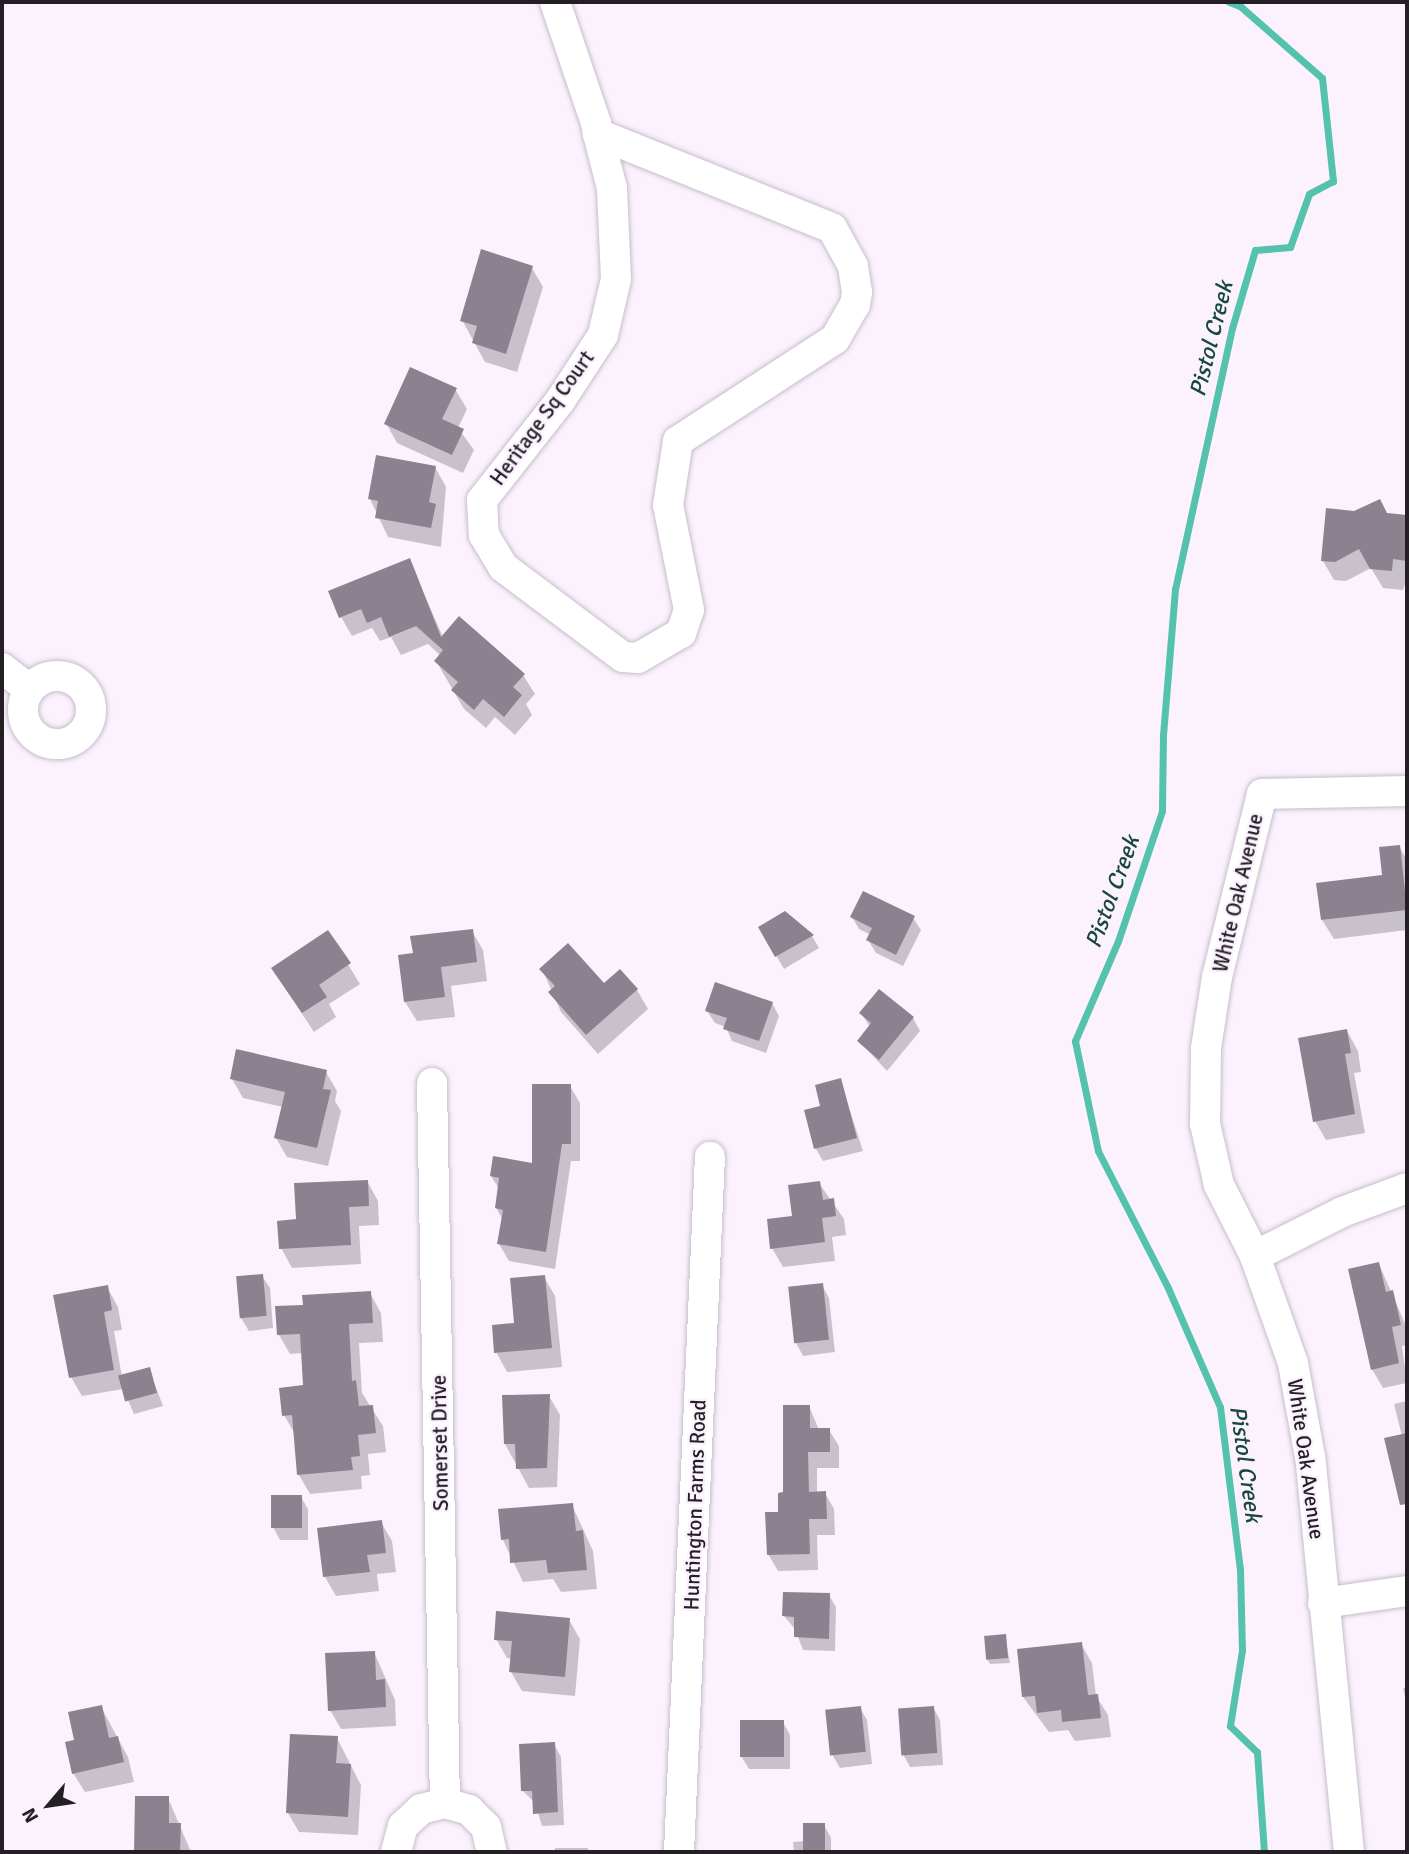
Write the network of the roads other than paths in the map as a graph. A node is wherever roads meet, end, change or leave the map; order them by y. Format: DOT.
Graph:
graph roads {
  1 [pos="555,2"];
  2 [pos="598,134"];
  3 [pos="2,668"];
  4 [pos="29,689"];
  5 [pos="1407,792"];
  6 [pos="432,1083"];
  7 [pos="709,1157"];
  8 [pos="1407,1188"];
  9 [pos="1255,1256"];
  10 [pos="1407,1591"];
  11 [pos="1323,1603"];
  12 [pos="445,1803"];
  13 [pos="396,1852"];
  14 [pos="492,1852"];
  15 [pos="679,1852"];
  16 [pos="1349,1852"];
  1 -- 2 [label="street, Heritage Sq Court"];
  2 -- 2 [label="street, Heritage Sq Court"];
  3 -- 4 [label="street"];
  5 -- 9 [label="street, White Oak Avenue"];
  6 -- 12 [label="street, Somerset Drive"];
  7 -- 15 [label="street, Huntington Farms Road"];
  8 -- 9 [label="street"];
  9 -- 11 [label="street, White Oak Avenue"];
  10 -- 11 [label="street"];
  11 -- 16 [label="street, White Oak Avenue"];
  12 -- 13 [label="street"];
  12 -- 14 [label="street"];
}
